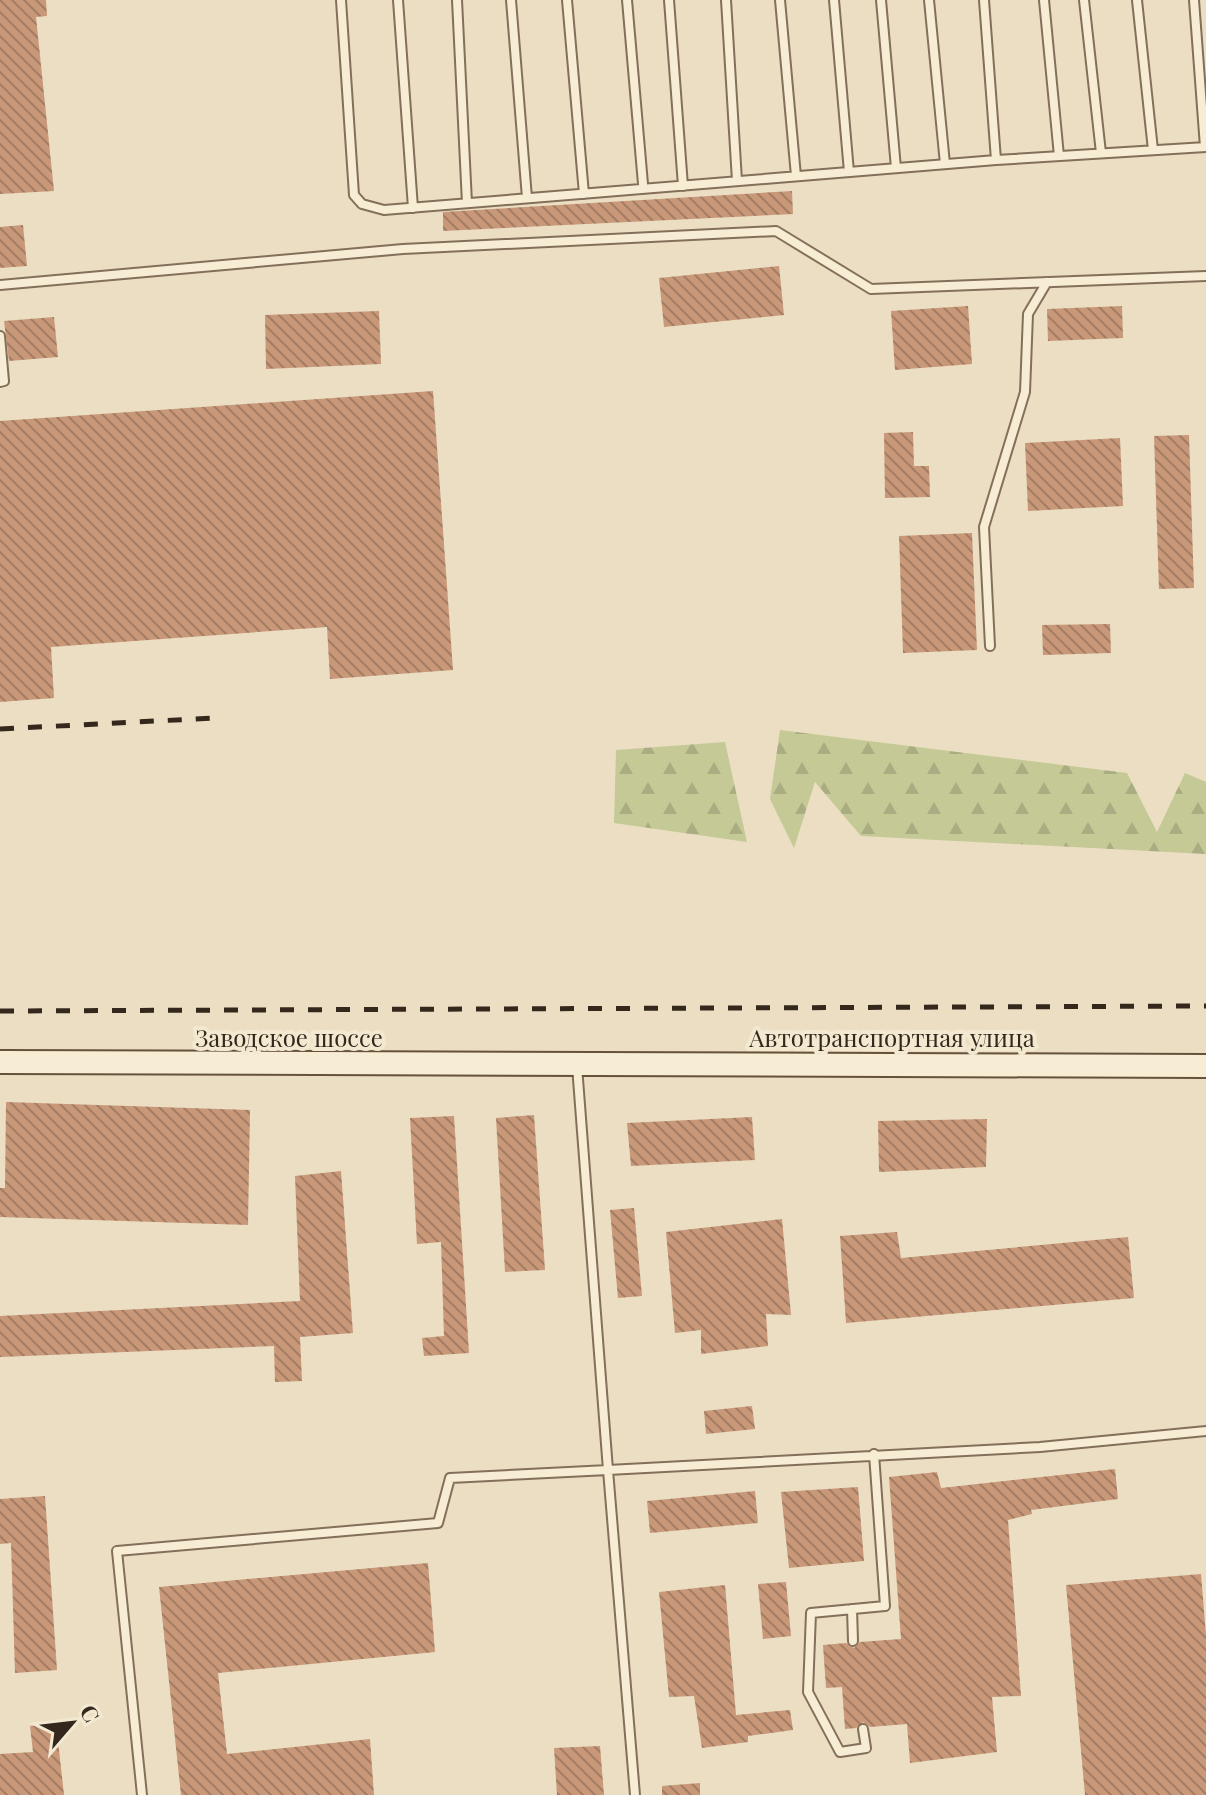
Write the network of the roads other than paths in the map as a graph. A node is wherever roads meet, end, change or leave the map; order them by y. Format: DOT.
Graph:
graph roads {
  1 [pos="341,0"];
  2 [pos="398,0"];
  3 [pos="457,0"];
  4 [pos="511,0"];
  5 [pos="567,0"];
  6 [pos="627,0"];
  7 [pos="669,0"];
  8 [pos="726,0"];
  9 [pos="780,0"];
  10 [pos="834,0"];
  11 [pos="881,0"];
  12 [pos="929,0"];
  13 [pos="984,0"];
  14 [pos="1044,0"];
  15 [pos="1084,0"];
  16 [pos="1137,0"];
  17 [pos="1194,0"];
  18 [pos="1206,147"];
  19 [pos="1153,150"];
  20 [pos="1101,153"];
  21 [pos="1059,156"];
  22 [pos="996,160"];
  23 [pos="945,164"];
  24 [pos="896,168"];
  25 [pos="849,172"];
  26 [pos="796,176"];
  27 [pos="737,181"];
  28 [pos="643,184"];
  29 [pos="683,186"];
  30 [pos="584,194"];
  31 [pos="527,198"];
  32 [pos="467,203"];
  33 [pos="413,208"];
  34 [pos="1206,276"];
  35 [pos="1047,282"];
  36 [pos="0,285"];
  37 [pos="0,336"];
  38 [pos="0,382"];
  39 [pos="990,646"];
  40 [pos="0,1062"];
  41 [pos="577,1065"];
  42 [pos="1206,1066"];
  43 [pos="1206,1431"];
  44 [pos="874,1454"];
  45 [pos="608,1470"];
  46 [pos="852,1609"];
  47 [pos="853,1641"];
  48 [pos="863,1729"];
  49 [pos="142,1795"];
  50 [pos="635,1795"];
  1 -- 33 [label="lane"];
  2 -- 33 [label="lane"];
  3 -- 32 [label="lane"];
  4 -- 31 [label="lane"];
  5 -- 30 [label="lane"];
  6 -- 28 [label="lane"];
  7 -- 29 [label="lane"];
  8 -- 27 [label="lane"];
  9 -- 26 [label="lane"];
  10 -- 25 [label="lane"];
  11 -- 24 [label="lane"];
  12 -- 23 [label="lane"];
  13 -- 22 [label="lane"];
  14 -- 21 [label="lane"];
  15 -- 20 [label="lane"];
  16 -- 19 [label="lane"];
  17 -- 18 [label="lane"];
  18 -- 19 [label="lane"];
  19 -- 20 [label="lane"];
  20 -- 21 [label="lane"];
  21 -- 22 [label="lane"];
  22 -- 23 [label="lane"];
  23 -- 24 [label="lane"];
  24 -- 25 [label="lane"];
  25 -- 26 [label="lane"];
  26 -- 27 [label="lane"];
  27 -- 29 [label="lane"];
  29 -- 30 [label="lane"];
  30 -- 31 [label="lane"];
  31 -- 32 [label="lane"];
  32 -- 33 [label="lane"];
  34 -- 35 [label="lane"];
  35 -- 36 [label="lane"];
  35 -- 39 [label="lane"];
  37 -- 38 [label="lane"];
  40 -- 41 [label="main road, Заводское шоссе"];
  41 -- 42 [label="main road, Автотранспортная улица"];
  41 -- 45 [label="lane"];
  43 -- 44 [label="lane"];
  44 -- 45 [label="lane"];
  44 -- 46 [label="lane"];
  45 -- 49 [label="lane"];
  45 -- 50 [label="lane"];
  46 -- 47 [label="lane"];
  46 -- 48 [label="lane"];
}
